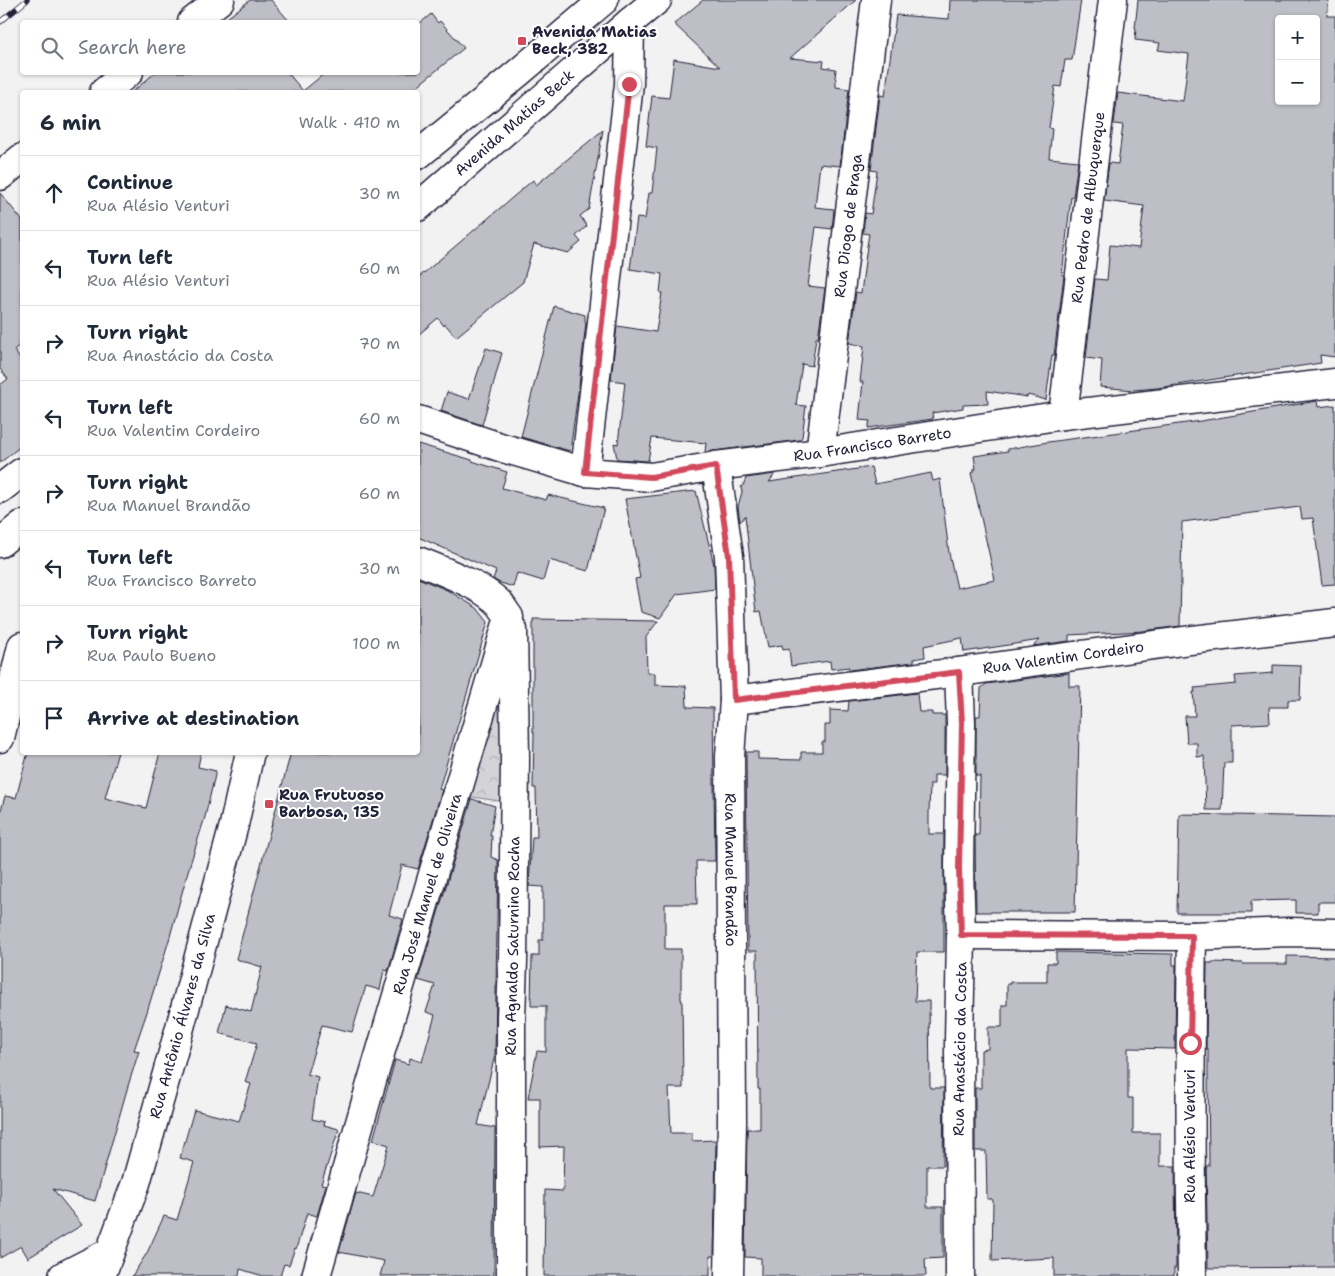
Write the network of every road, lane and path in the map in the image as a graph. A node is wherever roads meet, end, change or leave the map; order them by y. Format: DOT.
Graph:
graph roads {
  1 [pos="220,0"];
  2 [pos="604,0"];
  3 [pos="657,0"];
  4 [pos="876,0"];
  5 [pos="1113,0"];
  6 [pos="195,20"];
  7 [pos="630,22"];
  8 [pos="420,153"];
  9 [pos="20,160"];
  10 [pos="0,176"];
  11 [pos="420,205"];
  12 [pos="1335,383"];
  13 [pos="1062,415"];
  14 [pos="420,421"];
  15 [pos="820,453"];
  16 [pos="716,466"];
  17 [pos="585,472"];
  18 [pos="20,474"];
  19 [pos="0,489"];
  20 [pos="20,527"];
  21 [pos="0,542"];
  22 [pos="420,562"];
  23 [pos="509,617"];
  24 [pos="1335,623"];
  25 [pos="20,654"];
  26 [pos="959,672"];
  27 [pos="734,700"];
  28 [pos="0,738"];
  29 [pos="249,755"];
  30 [pos="1335,933"];
  31 [pos="961,935"];
  32 [pos="1192,936"];
  33 [pos="106,1264"];
  34 [pos="63,1276"];
  35 [pos="316,1276"];
  36 [pos="511,1276"];
  37 [pos="729,1276"];
  38 [pos="960,1276"];
  39 [pos="1192,1276"];
  1 -- 6 [label="street"];
  2 -- 8 [label="street"];
  3 -- 7 [label="street, Avenida Matias Beck"];
  4 -- 15 [label="street, Rua Diogo de Braga"];
  5 -- 13 [label="street, Rua Pedro de Albuquerque"];
  7 -- 11 [label="street, Avenida Matias Beck"];
  7 -- 17 [label="street"];
  9 -- 10 [label="street"];
  12 -- 13 [label="street, Rua Francisco Barreto"];
  13 -- 15 [label="street, Rua Francisco Barreto"];
  14 -- 17 [label="street, Rua Francisco Barreto"];
  15 -- 16 [label="street, Rua Francisco Barreto"];
  16 -- 17 [label="street, Rua Francisco Barreto"];
  16 -- 27 [label="street, Rua Manuel Brandão"];
  18 -- 19 [label="street"];
  20 -- 21 [label="street"];
  22 -- 23 [label="street"];
  23 -- 35 [label="street, Rua José Manuel de Oliveira"];
  23 -- 36 [label="street, Rua Agnaldo Saturnino Rocha"];
  24 -- 26 [label="street, Rua Valentim Cordeiro"];
  25 -- 28 [label="street"];
  26 -- 27 [label="street, Rua Valentim Cordeiro"];
  26 -- 31 [label="street, Rua Anastácio da Costa"];
  27 -- 37 [label="street, Rua Manuel Brandão"];
  29 -- 33 [label="street, Rua Antônio Álvares da Silva"];
  30 -- 32 [label="street"];
  31 -- 32 [label="street"];
  31 -- 38 [label="street, Rua Anastácio da Costa"];
  32 -- 39 [label="street, Rua Alésio Venturi"];
  33 -- 34 [label="street"];
}
